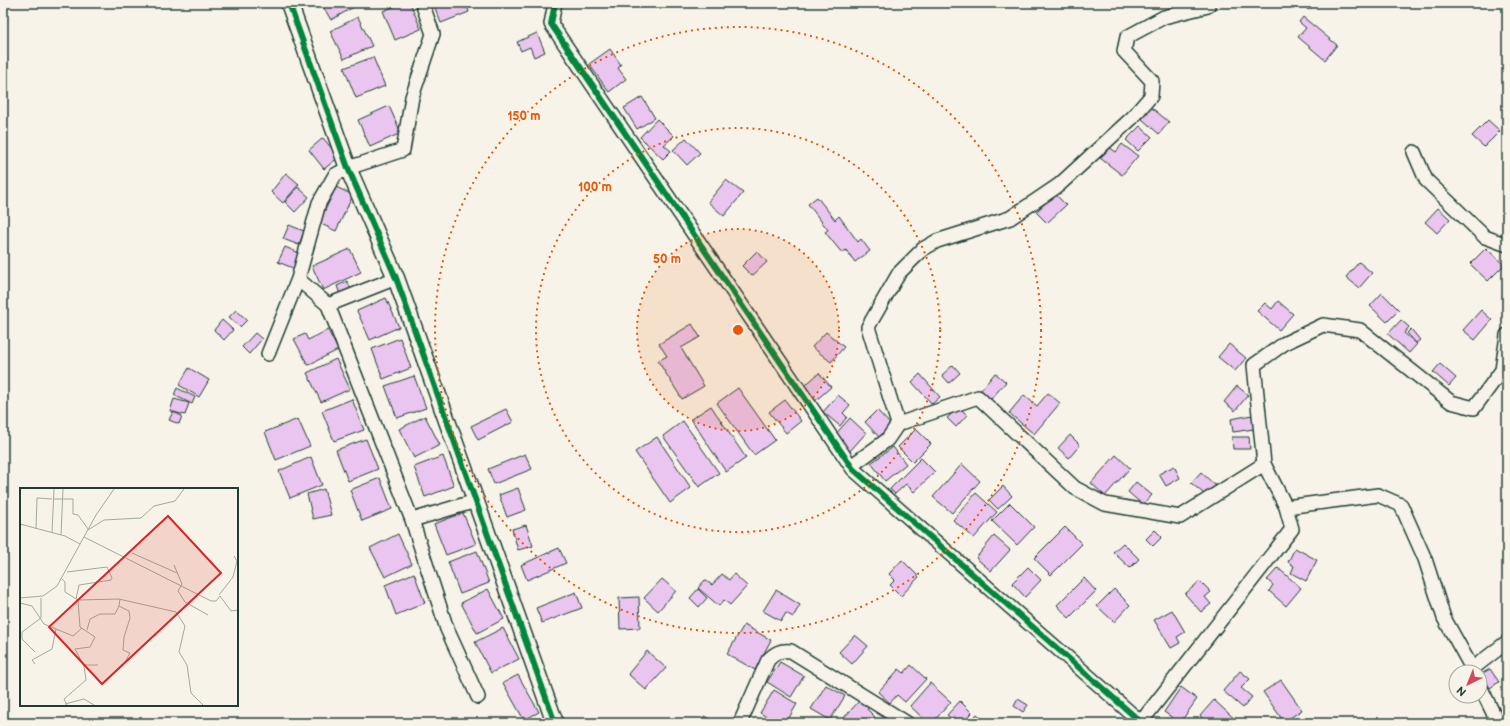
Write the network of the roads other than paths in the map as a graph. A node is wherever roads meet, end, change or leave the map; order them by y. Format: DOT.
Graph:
graph roads {
  1 [pos="289,3"];
  2 [pos="422,3"];
  3 [pos="555,3"];
  4 [pos="1208,6"];
  5 [pos="1414,152"];
  6 [pos="348,168"];
  7 [pos="1507,245"];
  8 [pos="396,278"];
  9 [pos="298,279"];
  10 [pos="328,305"];
  11 [pos="1507,335"];
  12 [pos="268,354"];
  13 [pos="898,424"];
  14 [pos="1264,464"];
  15 [pos="851,466"];
  16 [pos="476,501"];
  17 [pos="1286,507"];
  18 [pos="412,520"];
  19 [pos="1507,642"];
  20 [pos="1470,664"];
  21 [pos="1480,664"];
  22 [pos="478,697"];
  23 [pos="1488,702"];
  24 [pos="1142,722"];
  25 [pos="555,723"];
  26 [pos="740,723"];
  27 [pos="907,723"];
  28 [pos="1498,723"];
  1 -- 6 [label="street"];
  2 -- 6 [label="street"];
  3 -- 15 [label="street"];
  4 -- 13 [label="street"];
  5 -- 7 [label="street"];
  6 -- 8 [label="street"];
  6 -- 9 [label="street"];
  8 -- 10 [label="street"];
  8 -- 16 [label="street"];
  9 -- 10 [label="street"];
  9 -- 12 [label="street"];
  10 -- 18 [label="street"];
  11 -- 14 [label="street"];
  13 -- 14 [label="street"];
  13 -- 15 [label="street"];
  14 -- 17 [label="street"];
  15 -- 24 [label="street"];
  16 -- 18 [label="street"];
  16 -- 25 [label="street"];
  17 -- 20 [label="street"];
  17 -- 24 [label="street"];
  18 -- 22 [label="street"];
  19 -- 21 [label="street"];
  23 -- 28 [label="street"];
  26 -- 27 [label="street"];
}
